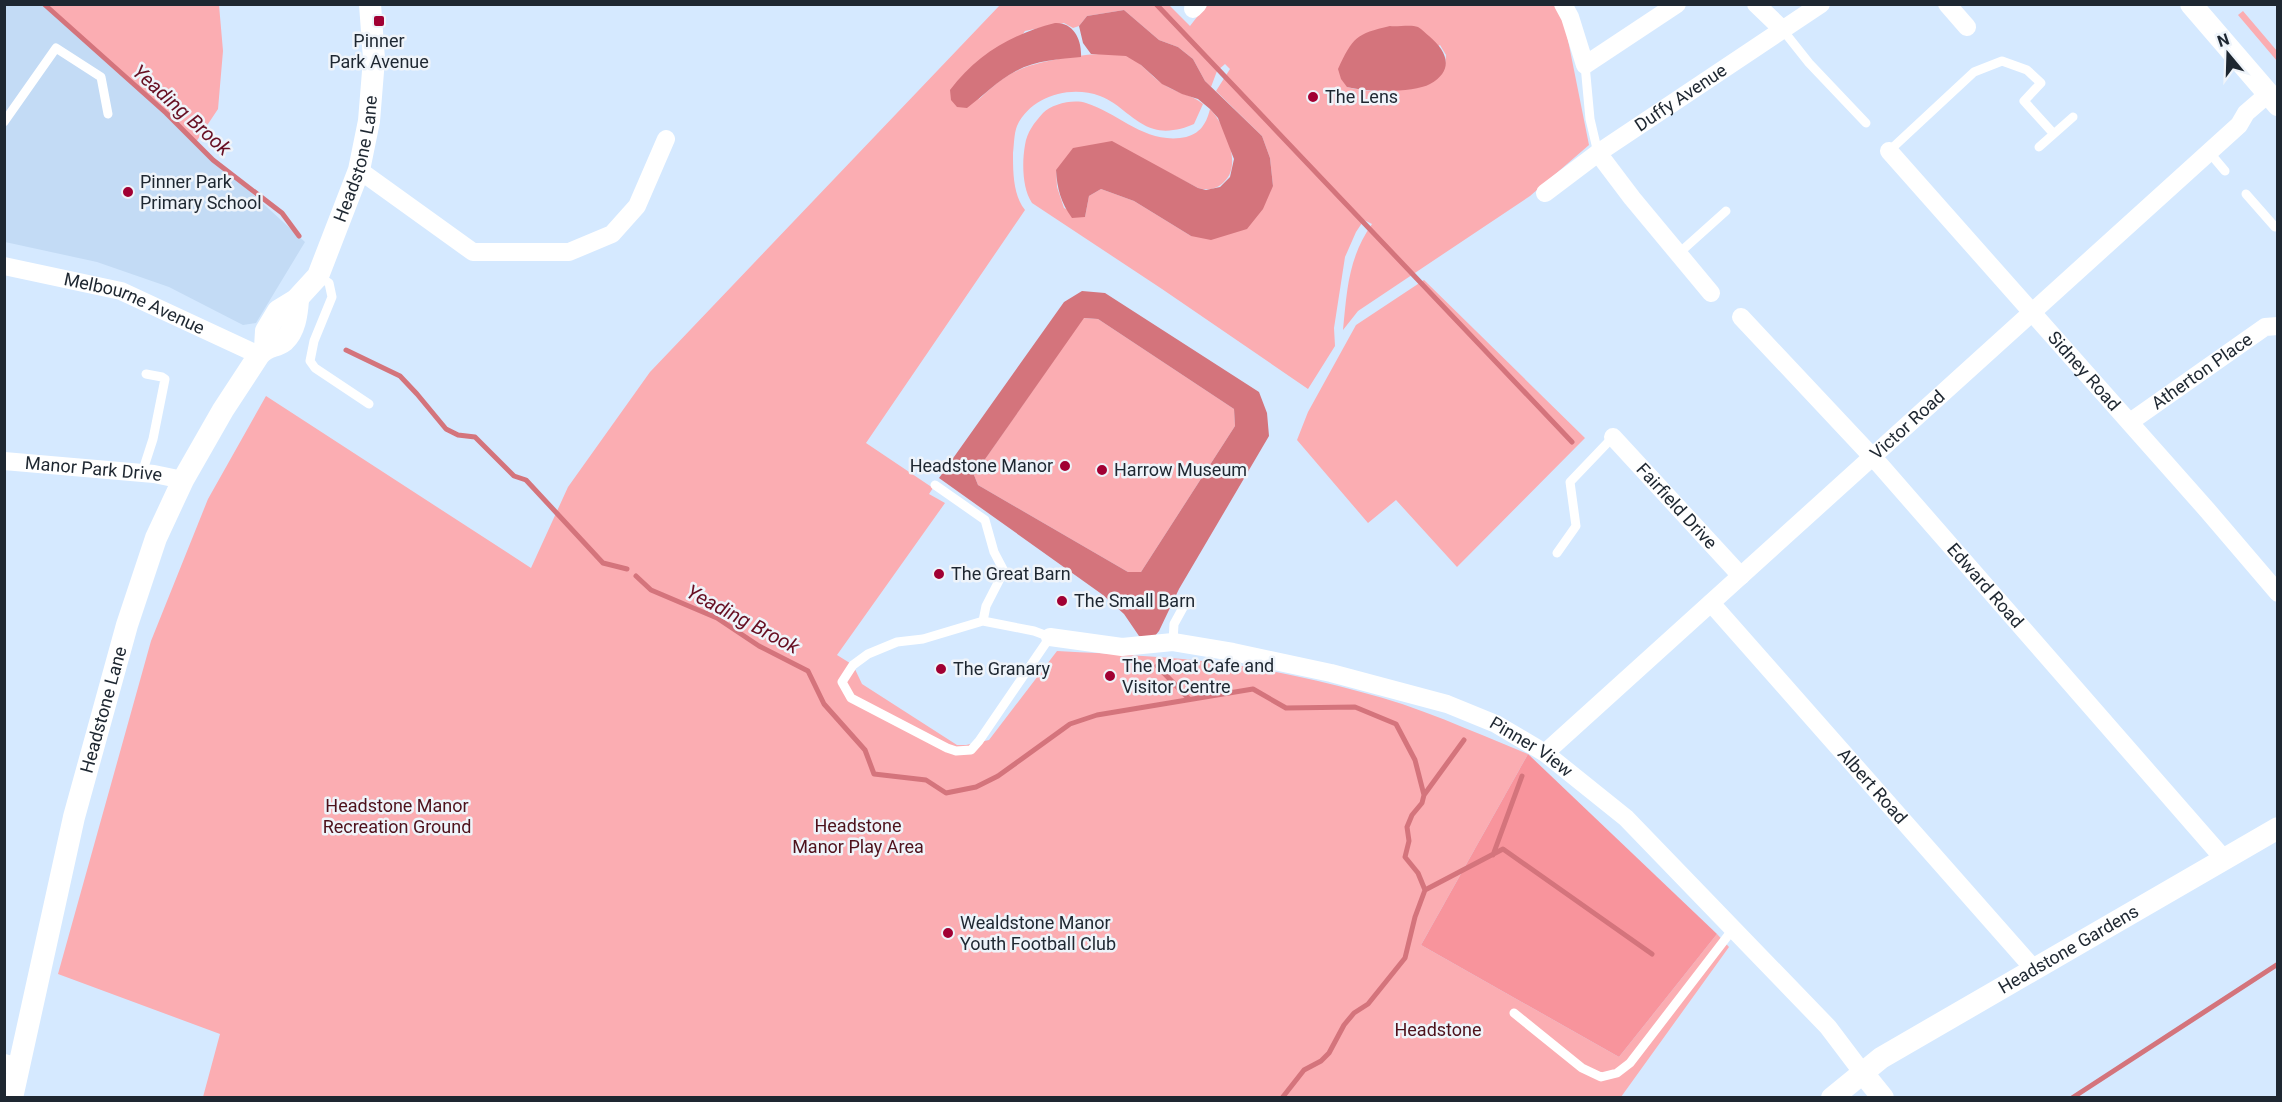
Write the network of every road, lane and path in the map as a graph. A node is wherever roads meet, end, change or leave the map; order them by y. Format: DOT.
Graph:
graph roads {
  1 [pos="370,4"];
  2 [pos="1563,4"];
  3 [pos="1677,4"];
  4 [pos="1756,4"];
  5 [pos="1821,4"];
  6 [pos="1947,4"];
  7 [pos="2191,4"];
  8 [pos="1967,27"];
  9 [pos="1782,29"];
  10 [pos="1585,65"];
  11 [pos="2273,99"];
  12 [pos="108,114"];
  13 [pos="2073,117"];
  14 [pos="4,123"];
  15 [pos="1866,123"];
  16 [pos="2053,134"];
  17 [pos="666,139"];
  18 [pos="2039,147"];
  19 [pos="1889,151"];
  20 [pos="2209,152"];
  21 [pos="1598,153"];
  22 [pos="359,170"];
  23 [pos="2225,171"];
  24 [pos="1545,193"];
  25 [pos="2246,194"];
  26 [pos="1726,211"];
  27 [pos="2275,227"];
  28 [pos="1678,254"];
  29 [pos="4,266"];
  30 [pos="318,276"];
  31 [pos="1711,293"];
  32 [pos="2032,313"];
  33 [pos="1741,317"];
  34 [pos="2277,326"];
  35 [pos="262,352"];
  36 [pos="146,374"];
  37 [pos="369,404"];
  38 [pos="2130,422"];
  39 [pos="1613,437"];
  40 [pos="1871,458"];
  41 [pos="4,461"];
  42 [pos="142,473"];
  43 [pos="183,480"];
  44 [pos="935,485"];
  45 [pos="1557,553"];
  46 [pos="1741,576"];
  47 [pos="2277,593"];
  48 [pos="1711,603"];
  49 [pos="1185,604"];
  50 [pos="983,621"];
  51 [pos="1050,637"];
  52 [pos="1173,642"];
  53 [pos="1545,753"];
  54 [pos="2277,828"];
  55 [pos="2224,859"];
  56 [pos="1733,929"];
  57 [pos="2034,969"];
  58 [pos="1514,1013"];
  59 [pos="12,1065"];
  60 [pos="1862,1072"];
  61 [pos="12,1098"];
  62 [pos="1832,1098"];
  63 [pos="1883,1098"];
  1 -- 22 [label="street, Headstone Lane"];
  2 -- 10 [label="street"];
  3 -- 10 [label="street"];
  4 -- 9 [label="street"];
  5 -- 9 [label="street, Duffy Avenue"];
  6 -- 8 [label="street"];
  7 -- 11 [label="street"];
  9 -- 15 [label="lane"];
  9 -- 21 [label="street, Duffy Avenue"];
  10 -- 21 [label="lane"];
  11 -- 20 [label="street, Victor Road"];
  12 -- 14 [label="lane"];
  13 -- 16 [label="lane"];
  16 -- 18 [label="lane"];
  16 -- 19 [label="lane"];
  17 -- 22 [label="street"];
  19 -- 32 [label="street, Sidney Road"];
  20 -- 23 [label="lane"];
  20 -- 32 [label="street, Victor Road"];
  21 -- 24 [label="street, Duffy Avenue"];
  21 -- 28 [label="street"];
  22 -- 30 [label="street, Headstone Lane"];
  25 -- 27 [label="lane"];
  26 -- 28 [label="lane"];
  28 -- 31 [label="street"];
  29 -- 35 [label="street, Melbourne Avenue"];
  30 -- 35 [label="street, Headstone Lane"];
  30 -- 37 [label="lane"];
  32 -- 38 [label="street, Sidney Road"];
  32 -- 40 [label="street, Victor Road"];
  33 -- 40 [label="street, Edward Road"];
  34 -- 38 [label="street, Atherton Place"];
  35 -- 43 [label="street, Headstone Lane"];
  36 -- 42 [label="lane"];
  38 -- 47 [label="street, Sidney Road"];
  39 -- 45 [label="lane"];
  39 -- 46 [label="street, Fairfield Drive"];
  40 -- 46 [label="street, Victor Road"];
  40 -- 55 [label="street, Edward Road"];
  41 -- 42 [label="street, Manor Park Drive"];
  42 -- 43 [label="street, Manor Park Drive"];
  43 -- 59 [label="street, Headstone Lane"];
  44 -- 50 [label="lane"];
  46 -- 48 [label="street, Victor Road"];
  48 -- 53 [label="street, Victor Road"];
  48 -- 57 [label="street, Albert Road"];
  49 -- 52 [label="lane"];
  50 -- 51 [label="lane"];
  50 -- 51 [label="lane"];
  51 -- 52 [label="street, Pinner View"];
  52 -- 53 [label="street, Pinner View"];
  53 -- 56 [label="street, Pinner View"];
  54 -- 55 [label="street, Headstone Gardens"];
  55 -- 57 [label="street, Headstone Gardens"];
  56 -- 58 [label="lane"];
  56 -- 60 [label="street, Pinner View"];
  57 -- 60 [label="street, Headstone Gardens"];
  59 -- 61 [label="street, Headstone Lane"];
  60 -- 62 [label="street, Headstone Gardens"];
  60 -- 63 [label="street, Pinner View"];
}
